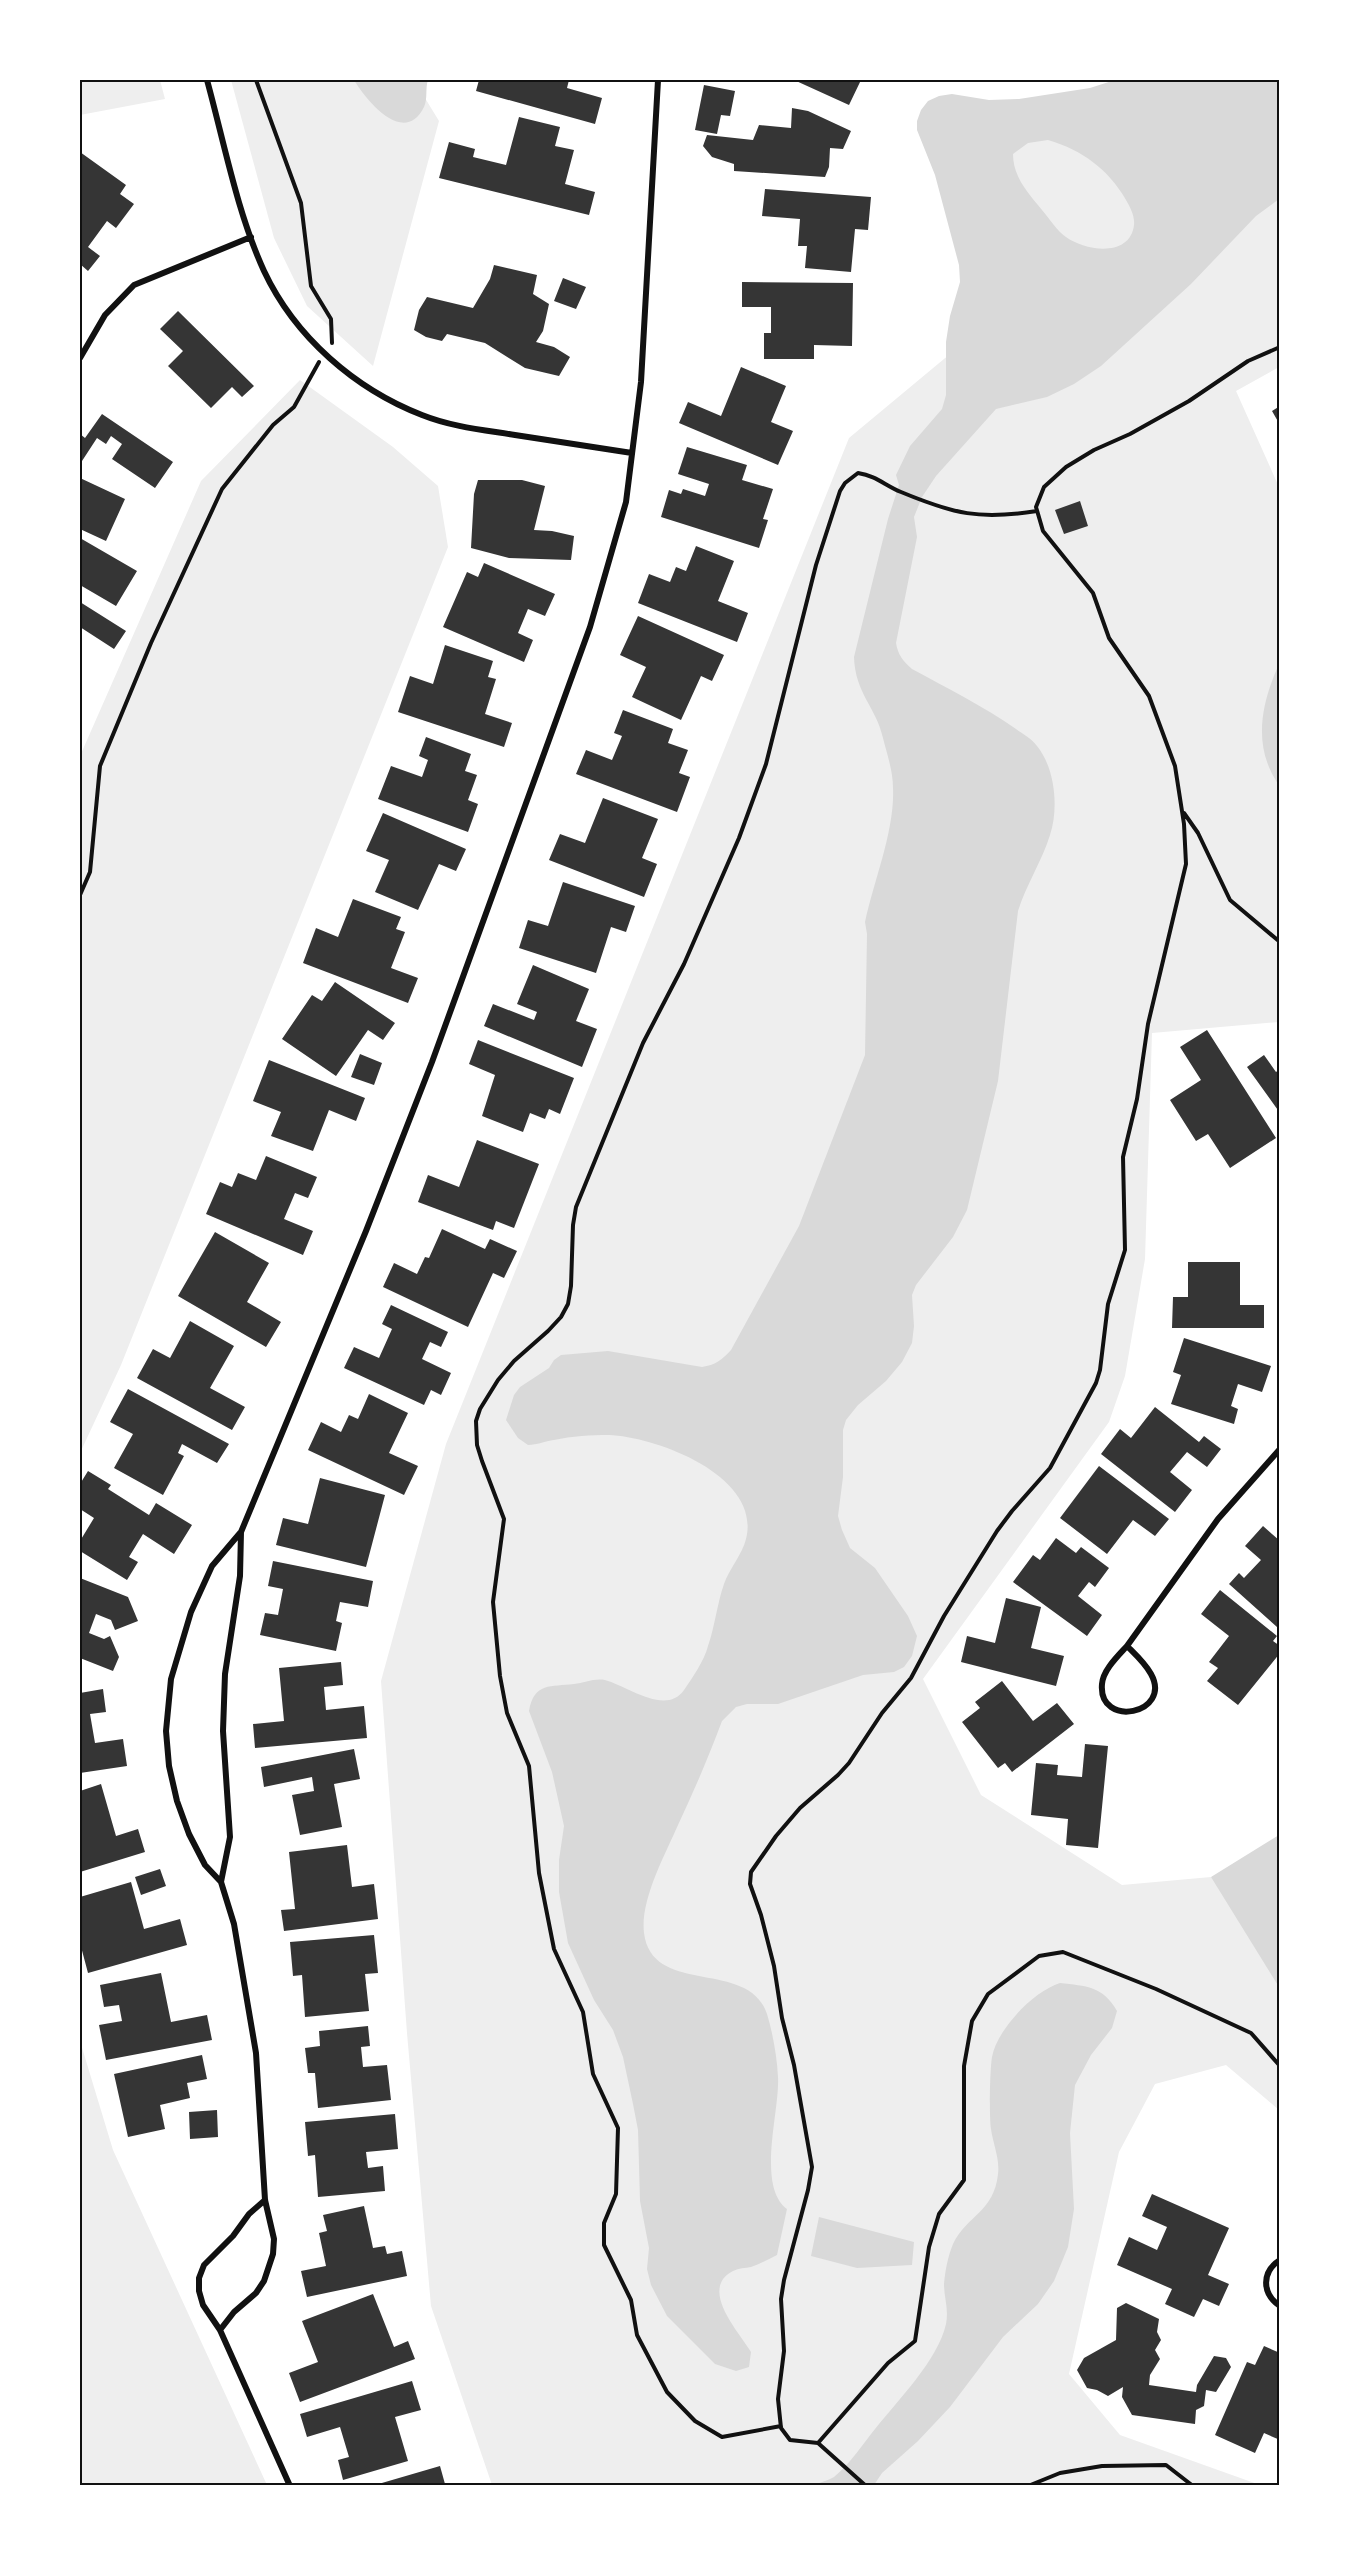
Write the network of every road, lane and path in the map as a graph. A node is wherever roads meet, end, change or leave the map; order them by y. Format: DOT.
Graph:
graph roads {
  1 [pos="207,80"];
  2 [pos="256,80"];
  3 [pos="658,80"];
  4 [pos="251,237"];
  5 [pos="1280,347"];
  6 [pos="325,354"];
  7 [pos="80,358"];
  8 [pos="632,453"];
  9 [pos="1037,511"];
  10 [pos="1183,812"];
  11 [pos="80,895"];
  12 [pos="1280,942"];
  13 [pos="1280,1449"];
  14 [pos="241,1532"];
  15 [pos="1127,1646"];
  16 [pos="220,1882"];
  17 [pos="1280,2066"];
  18 [pos="265,2200"];
  19 [pos="1280,2260"];
  20 [pos="1280,2306"];
  21 [pos="220,2330"];
  22 [pos="781,2426"];
  23 [pos="818,2442"];
  24 [pos="291,2486"];
  25 [pos="866,2486"];
  26 [pos="1028,2486"];
  27 [pos="1193,2486"];
  1 -- 4 [label="street"];
  2 -- 6 [label="path"];
  3 -- 8 [label="street"];
  4 -- 6 [label="street"];
  4 -- 7 [label="street"];
  5 -- 9 [label="path"];
  6 -- 8 [label="street"];
  6 -- 11 [label="path"];
  8 -- 14 [label="street"];
  9 -- 10 [label="path"];
  9 -- 22 [label="path"];
  10 -- 12 [label="path"];
  10 -- 22 [label="path"];
  13 -- 15 [label="street"];
  14 -- 16 [label="street"];
  14 -- 16 [label="street"];
  15 -- 15 [label="street"];
  16 -- 18 [label="street"];
  17 -- 23 [label="path"];
  18 -- 21 [label="street"];
  18 -- 21 [label="street"];
  19 -- 20 [label="street"];
  21 -- 24 [label="street"];
  22 -- 23 [label="path"];
  23 -- 25 [label="path"];
  26 -- 27 [label="path"];
}
